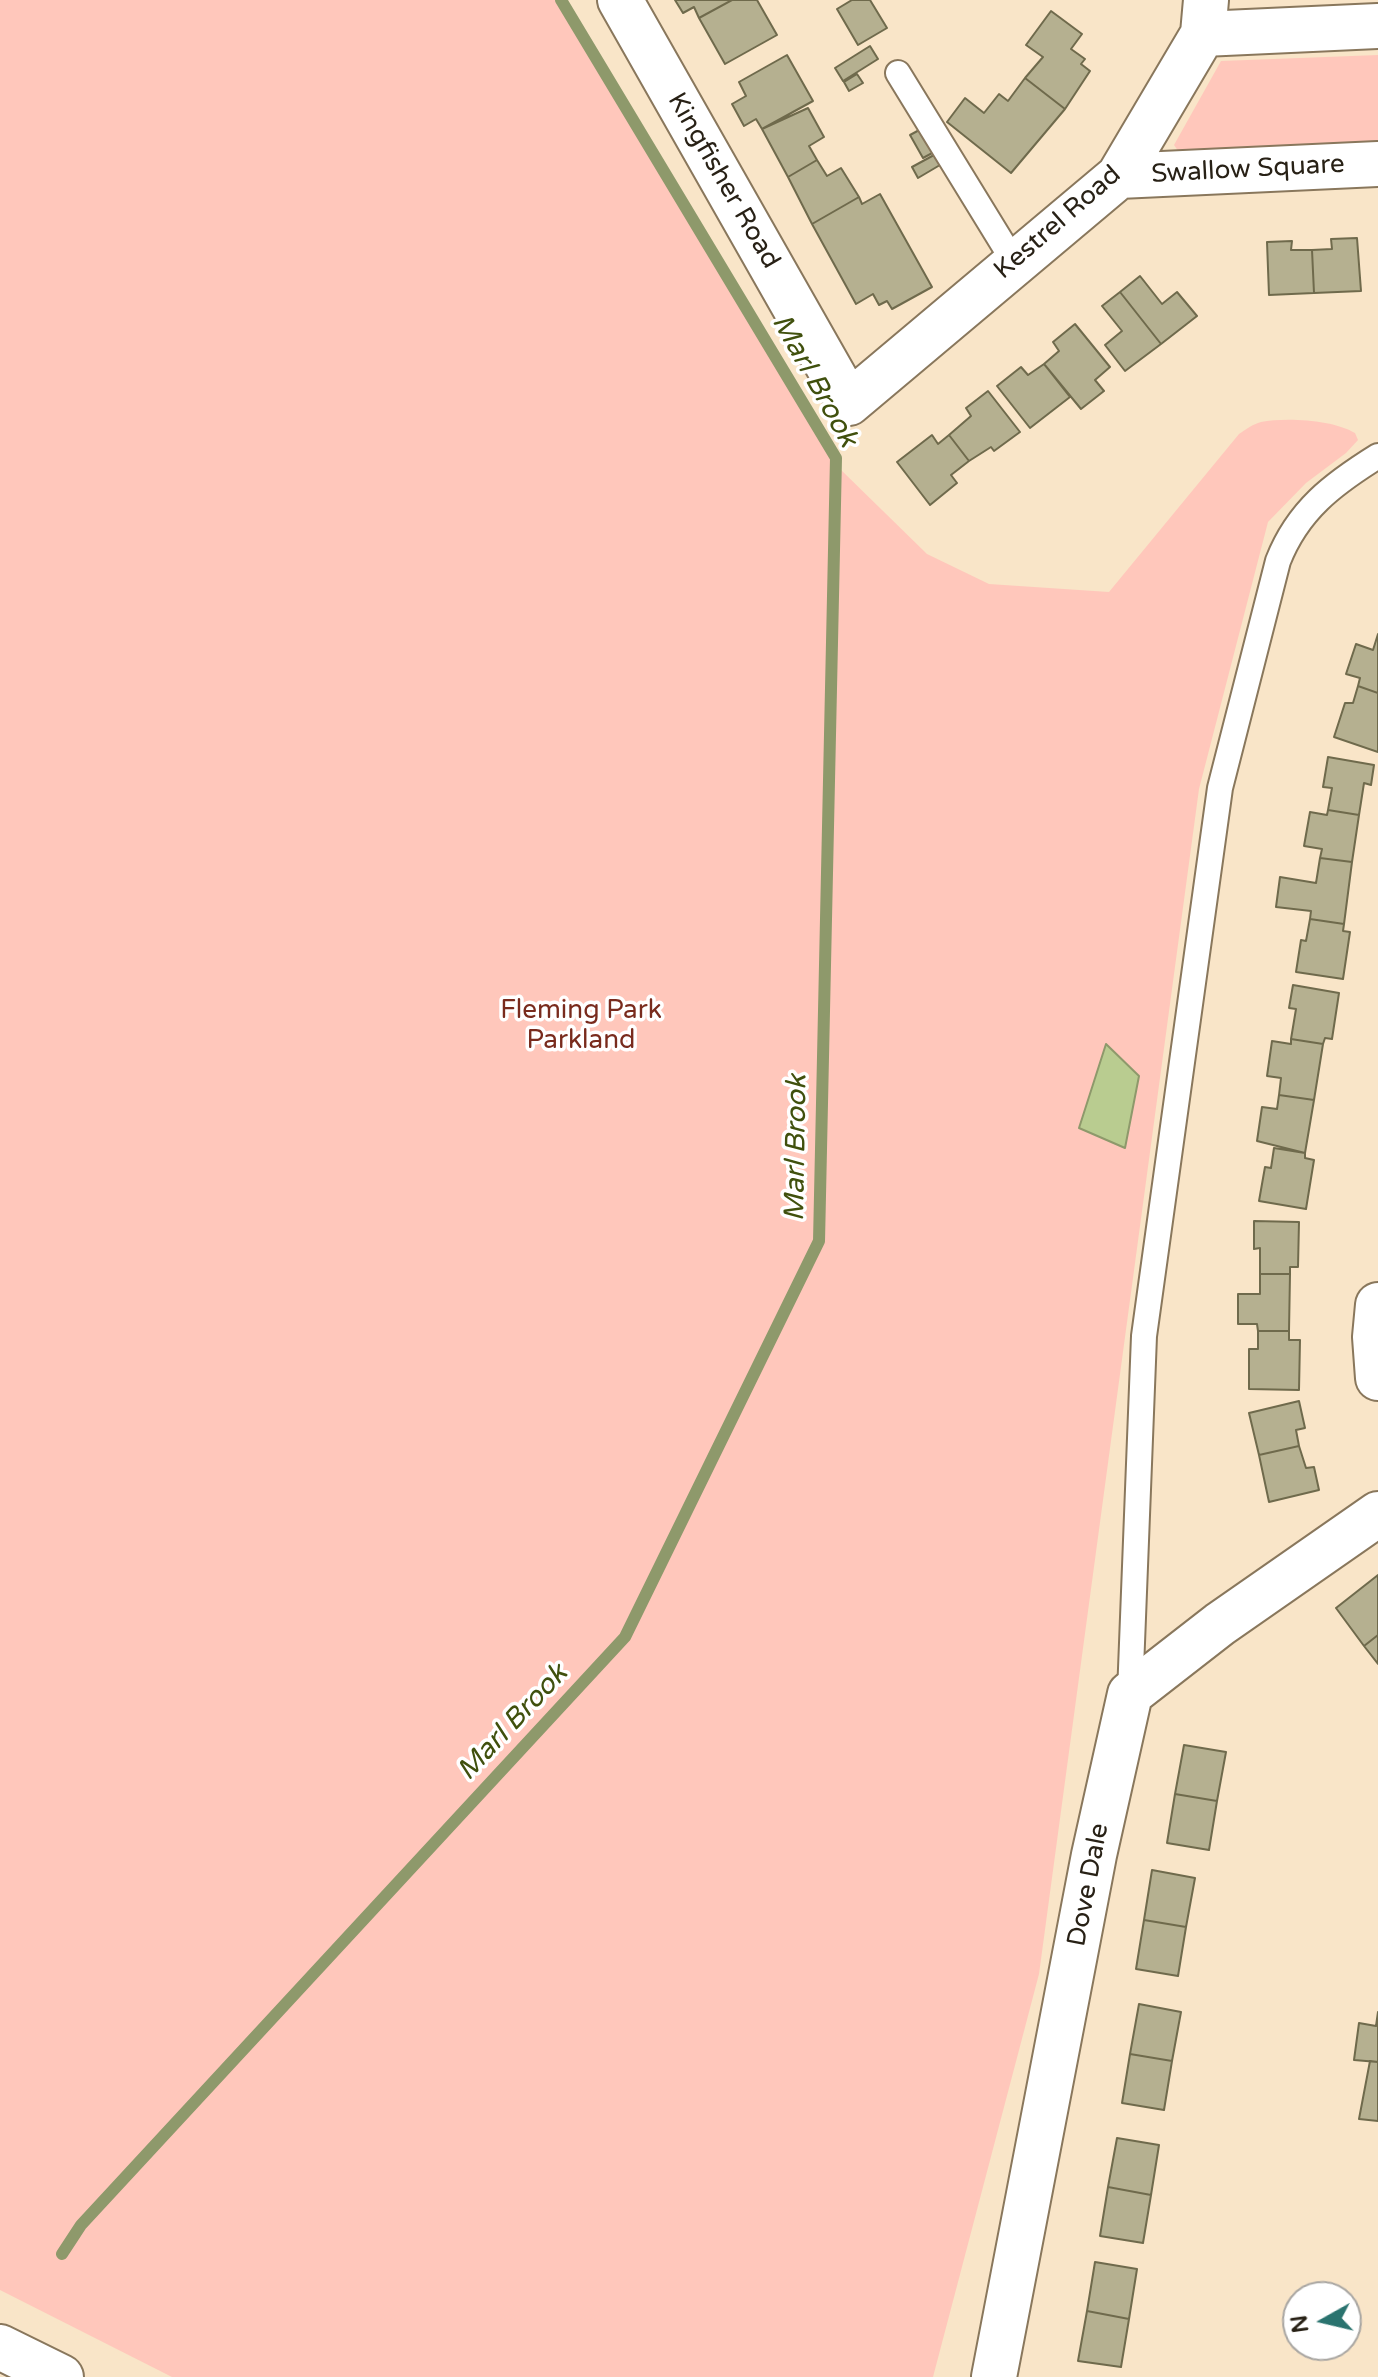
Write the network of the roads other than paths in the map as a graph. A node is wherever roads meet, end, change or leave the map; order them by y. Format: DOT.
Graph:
graph roads {
  1 [pos="620,0"];
  2 [pos="1204,17"];
  3 [pos="1378,26"];
  4 [pos="898,73"];
  5 [pos="1378,164"];
  6 [pos="1119,176"];
  7 [pos="1014,262"];
  8 [pos="849,403"];
  9 [pos="1378,456"];
  10 [pos="1378,1305"];
  11 [pos="1378,1378"];
  12 [pos="1378,1514"];
  13 [pos="1130,1694"];
  14 [pos="0,2347"];
  15 [pos="61,2377"];
  16 [pos="994,2377"];
  1 -- 8 [label="main road, Kingfisher Road"];
  2 -- 3 [label="main road"];
  2 -- 6 [label="main road, Kestrel Road"];
  4 -- 7 [label="lane"];
  5 -- 6 [label="main road, Swallow Square"];
  6 -- 7 [label="main road, Kestrel Road"];
  7 -- 8 [label="main road, Kestrel Road"];
  9 -- 13 [label="lane"];
  10 -- 11 [label="main road"];
  12 -- 13 [label="main road"];
  13 -- 16 [label="main road, Dove Dale"];
  14 -- 15 [label="main road"];
}
